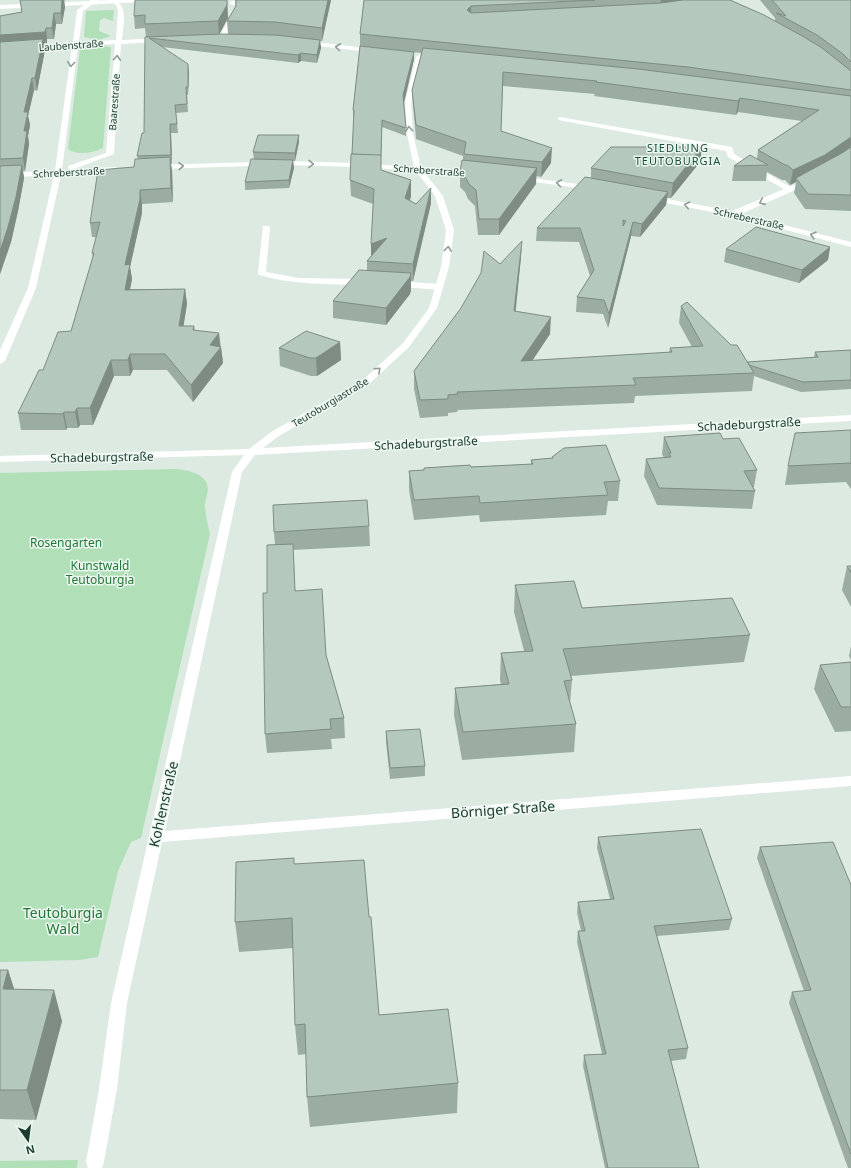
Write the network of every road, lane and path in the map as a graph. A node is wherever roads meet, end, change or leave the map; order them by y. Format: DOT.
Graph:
graph roads {
  1 [pos="144,0"];
  2 [pos="283,0"];
  3 [pos="92,1"];
  4 [pos="112,1"];
  5 [pos="232,1"];
  6 [pos="0,6"];
  7 [pos="214,38"];
  8 [pos="222,38"];
  9 [pos="229,38"];
  10 [pos="166,40"];
  11 [pos="118,42"];
  12 [pos="299,42"];
  13 [pos="74,44"];
  14 [pos="0,50"];
  15 [pos="383,52"];
  16 [pos="419,57"];
  17 [pos="560,119"];
  18 [pos="145,168"];
  19 [pos="121,169"];
  20 [pos="418,169"];
  21 [pos="58,172"];
  22 [pos="486,174"];
  23 [pos="0,176"];
  24 [pos="515,177"];
  25 [pos="815,178"];
  26 [pos="603,189"];
  27 [pos="790,189"];
  28 [pos="640,196"];
  29 [pos="733,214"];
  30 [pos="266,228"];
  31 [pos="851,245"];
  32 [pos="440,287"];
  33 [pos="0,361"];
  34 [pos="851,418"];
  35 [pos="252,452"];
  36 [pos="0,459"];
  37 [pos="851,781"];
  38 [pos="156,837"];
  39 [pos="95,1162"];
  1 -- 4 [label="street"];
  2 -- 5 [label="street"];
  3 -- 4 [label="street"];
  3 -- 6 [label="street"];
  3 -- 13 [label="street"];
  4 -- 11 [label="street, Baarestraße"];
  5 -- 8 [label="street"];
  7 -- 8 [label="street"];
  8 -- 9 [label="street"];
  10 -- 11 [label="street, Laubenstraße"];
  11 -- 13 [label="street, Laubenstraße"];
  21 -- 11 [label="street, Baarestraße, one-way"];
  15 -- 12 [label="street, one-way"];
  13 -- 14 [label="street, Laubenstraße"];
  13 -- 21 [label="street, one-way"];
  20 -- 16 [label="street, Teutoburgiastraße, one-way"];
  17 -- 27 [label="street"];
  18 -- 20 [label="street, Schreberstraße, one-way"];
  19 -- 21 [label="street, Schreberstraße"];
  20 -- 22 [label="street, Schreberstraße"];
  32 -- 20 [label="street, Teutoburgiastraße, one-way"];
  21 -- 23 [label="street, Schreberstraße"];
  21 -- 33 [label="street"];
  26 -- 24 [label="street, one-way"];
  25 -- 27 [label="street"];
  27 -- 29 [label="street, one-way"];
  29 -- 28 [label="street, Schreberstraße, one-way"];
  31 -- 29 [label="street, Schreberstraße, one-way"];
  30 -- 32 [label="street"];
  35 -- 32 [label="street, Teutoburgiastraße, one-way"];
  34 -- 35 [label="street, Schadeburgstraße"];
  35 -- 36 [label="street, Schadeburgstraße"];
  35 -- 38 [label="street, Kohlenstraße"];
  37 -- 38 [label="street, Börniger Straße"];
  38 -- 39 [label="street, Kohlenstraße"];
}
